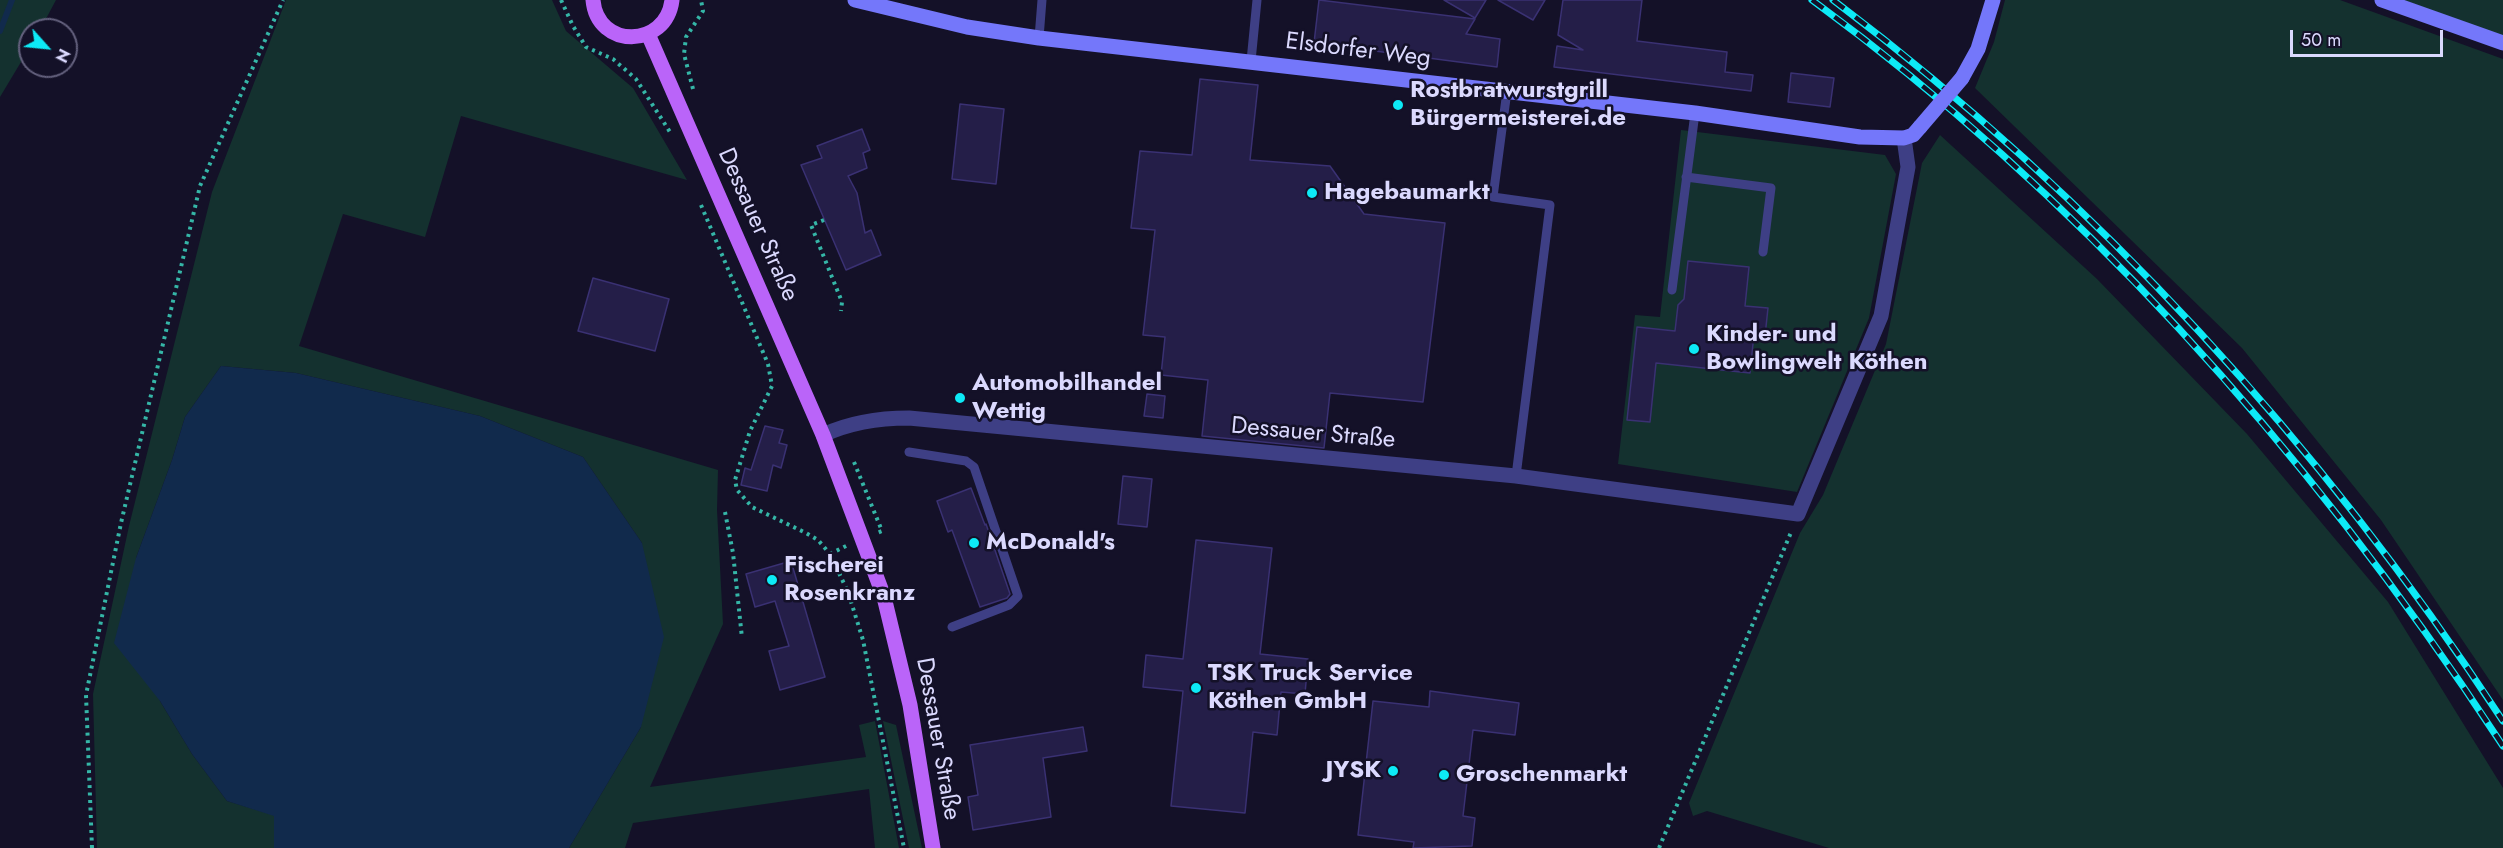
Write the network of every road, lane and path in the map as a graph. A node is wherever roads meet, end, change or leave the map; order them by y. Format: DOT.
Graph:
graph roads {
  1 [pos="282,0"];
  2 [pos="561,0"];
  3 [pos="593,0"];
  4 [pos="672,0"];
  5 [pos="855,0"];
  6 [pos="1042,0"];
  7 [pos="1257,0"];
  8 [pos="1993,0"];
  9 [pos="2382,0"];
  10 [pos="648,34"];
  11 [pos="1039,38"];
  12 [pos="2503,43"];
  13 [pos="1251,61"];
  14 [pos="1507,91"];
  15 [pos="1695,113"];
  16 [pos="672,136"];
  17 [pos="1904,138"];
  18 [pos="1686,177"];
  19 [pos="700,201"];
  20 [pos="824,220"];
  21 [pos="1763,252"];
  22 [pos="1672,290"];
  23 [pos="841,311"];
  24 [pos="823,435"];
  25 [pos="909,452"];
  26 [pos="1516,476"];
  27 [pos="725,512"];
  28 [pos="1798,514"];
  29 [pos="952,627"];
  30 [pos="742,638"];
  31 [pos="92,848"];
  32 [pos="904,848"];
  33 [pos="933,848"];
  34 [pos="1659,848"];
  1 -- 31 [label="path"];
  2 -- 16 [label="path"];
  3 -- 10 [label="main road"];
  4 -- 10 [label="main road"];
  5 -- 11 [label="street, Elsdorfer Weg"];
  6 -- 11 [label="lane"];
  7 -- 13 [label="lane"];
  8 -- 17 [label="street, bridge"];
  9 -- 12 [label="street"];
  10 -- 24 [label="main road, Dessauer Straße"];
  11 -- 13 [label="street, Elsdorfer Weg"];
  13 -- 14 [label="street, Elsdorfer Weg"];
  14 -- 15 [label="street, Elsdorfer Weg"];
  14 -- 26 [label="lane"];
  15 -- 17 [label="street, Elsdorfer Weg"];
  15 -- 18 [label="lane"];
  17 -- 28 [label="street"];
  18 -- 21 [label="lane"];
  18 -- 22 [label="lane"];
  19 -- 32 [label="path"];
  20 -- 23 [label="path"];
  24 -- 26 [label="street, Dessauer Straße"];
  24 -- 33 [label="main road, Dessauer Straße"];
  25 -- 29 [label="lane"];
  26 -- 28 [label="street, Dessauer Straße"];
  27 -- 30 [label="path"];
  28 -- 34 [label="path"];
}
